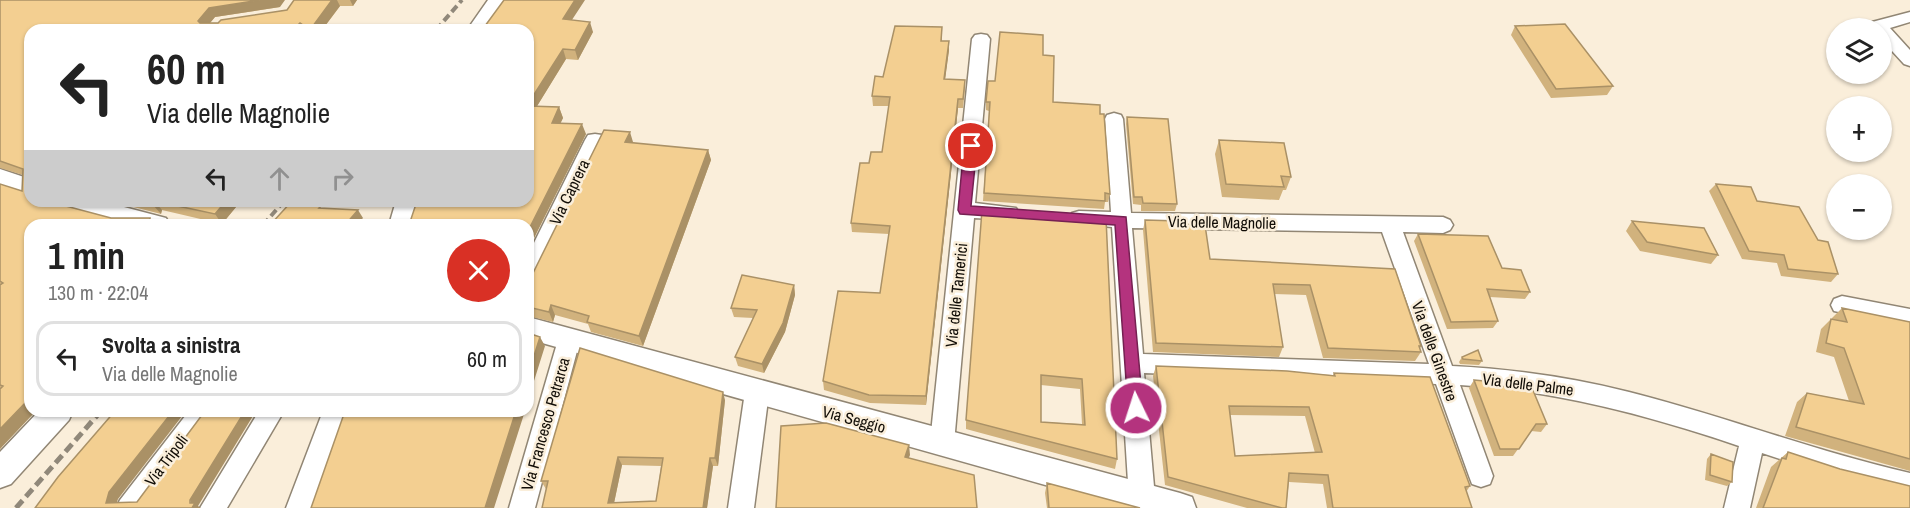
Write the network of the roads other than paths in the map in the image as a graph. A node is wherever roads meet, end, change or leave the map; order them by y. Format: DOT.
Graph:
graph roads {
  1 [pos="499,0"];
  2 [pos="1910,17"];
  3 [pos="1892,22"];
  4 [pos="482,24"];
  5 [pos="981,39"];
  6 [pos="1892,41"];
  7 [pos="1910,60"];
  8 [pos="1114,119"];
  9 [pos="595,140"];
  10 [pos="0,178"];
  11 [pos="24,187"];
  12 [pos="87,207"];
  13 [pos="964,210"];
  14 [pos="1032,215"];
  15 [pos="1054,216"];
  16 [pos="134,219"];
  17 [pos="1122,220"];
  18 [pos="1390,225"];
  19 [pos="1443,225"];
  20 [pos="534,264"];
  21 [pos="1842,304"];
  22 [pos="1910,318"];
  23 [pos="534,330"];
  24 [pos="569,340"];
  25 [pos="1132,363"];
  26 [pos="1444,374"];
  27 [pos="758,392"];
  28 [pos="52,417"];
  29 [pos="198,417"];
  30 [pos="268,417"];
  31 [pos="336,417"];
  32 [pos="1753,439"];
  33 [pos="942,443"];
  34 [pos="0,474"];
  35 [pos="1481,476"];
  36 [pos="1910,484"];
  37 [pos="1142,498"];
  38 [pos="129,508"];
  39 [pos="213,508"];
  40 [pos="302,508"];
  41 [pos="522,508"];
  42 [pos="741,508"];
  43 [pos="1180,508"];
  44 [pos="1737,508"];
  1 -- 4 [label="street"];
  2 -- 3 [label="street"];
  5 -- 13 [label="street, Via delle Tamerici"];
  6 -- 7 [label="street"];
  8 -- 17 [label="street"];
  9 -- 20 [label="street, Via Caprera"];
  10 -- 11 [label="street"];
  12 -- 16 [label="street"];
  13 -- 14 [label="street"];
  13 -- 33 [label="street, Via delle Tamerici"];
  15 -- 17 [label="street, Via delle Magnolie"];
  17 -- 18 [label="street, Via delle Magnolie"];
  17 -- 25 [label="street"];
  18 -- 19 [label="street, Via delle Magnolie"];
  18 -- 26 [label="street, Via delle Ginestre"];
  21 -- 22 [label="street"];
  23 -- 24 [label="street, Via Seggio"];
  24 -- 27 [label="street, Via Seggio"];
  24 -- 41 [label="street, Via Francesco Petrarca"];
  25 -- 26 [label="street, Via delle Palme"];
  25 -- 37 [label="street"];
  26 -- 32 [label="street, Via delle Palme"];
  26 -- 35 [label="street, Via delle Ginestre"];
  27 -- 33 [label="street, Via Seggio"];
  27 -- 42 [label="street"];
  28 -- 34 [label="street"];
  29 -- 38 [label="street, Via Tripoli"];
  30 -- 39 [label="street"];
  31 -- 40 [label="street"];
  32 -- 36 [label="street, Via delle Palme"];
  32 -- 44 [label="street"];
  33 -- 37 [label="street, Via Seggio"];
  37 -- 43 [label="street, Via Seggio"];
}
